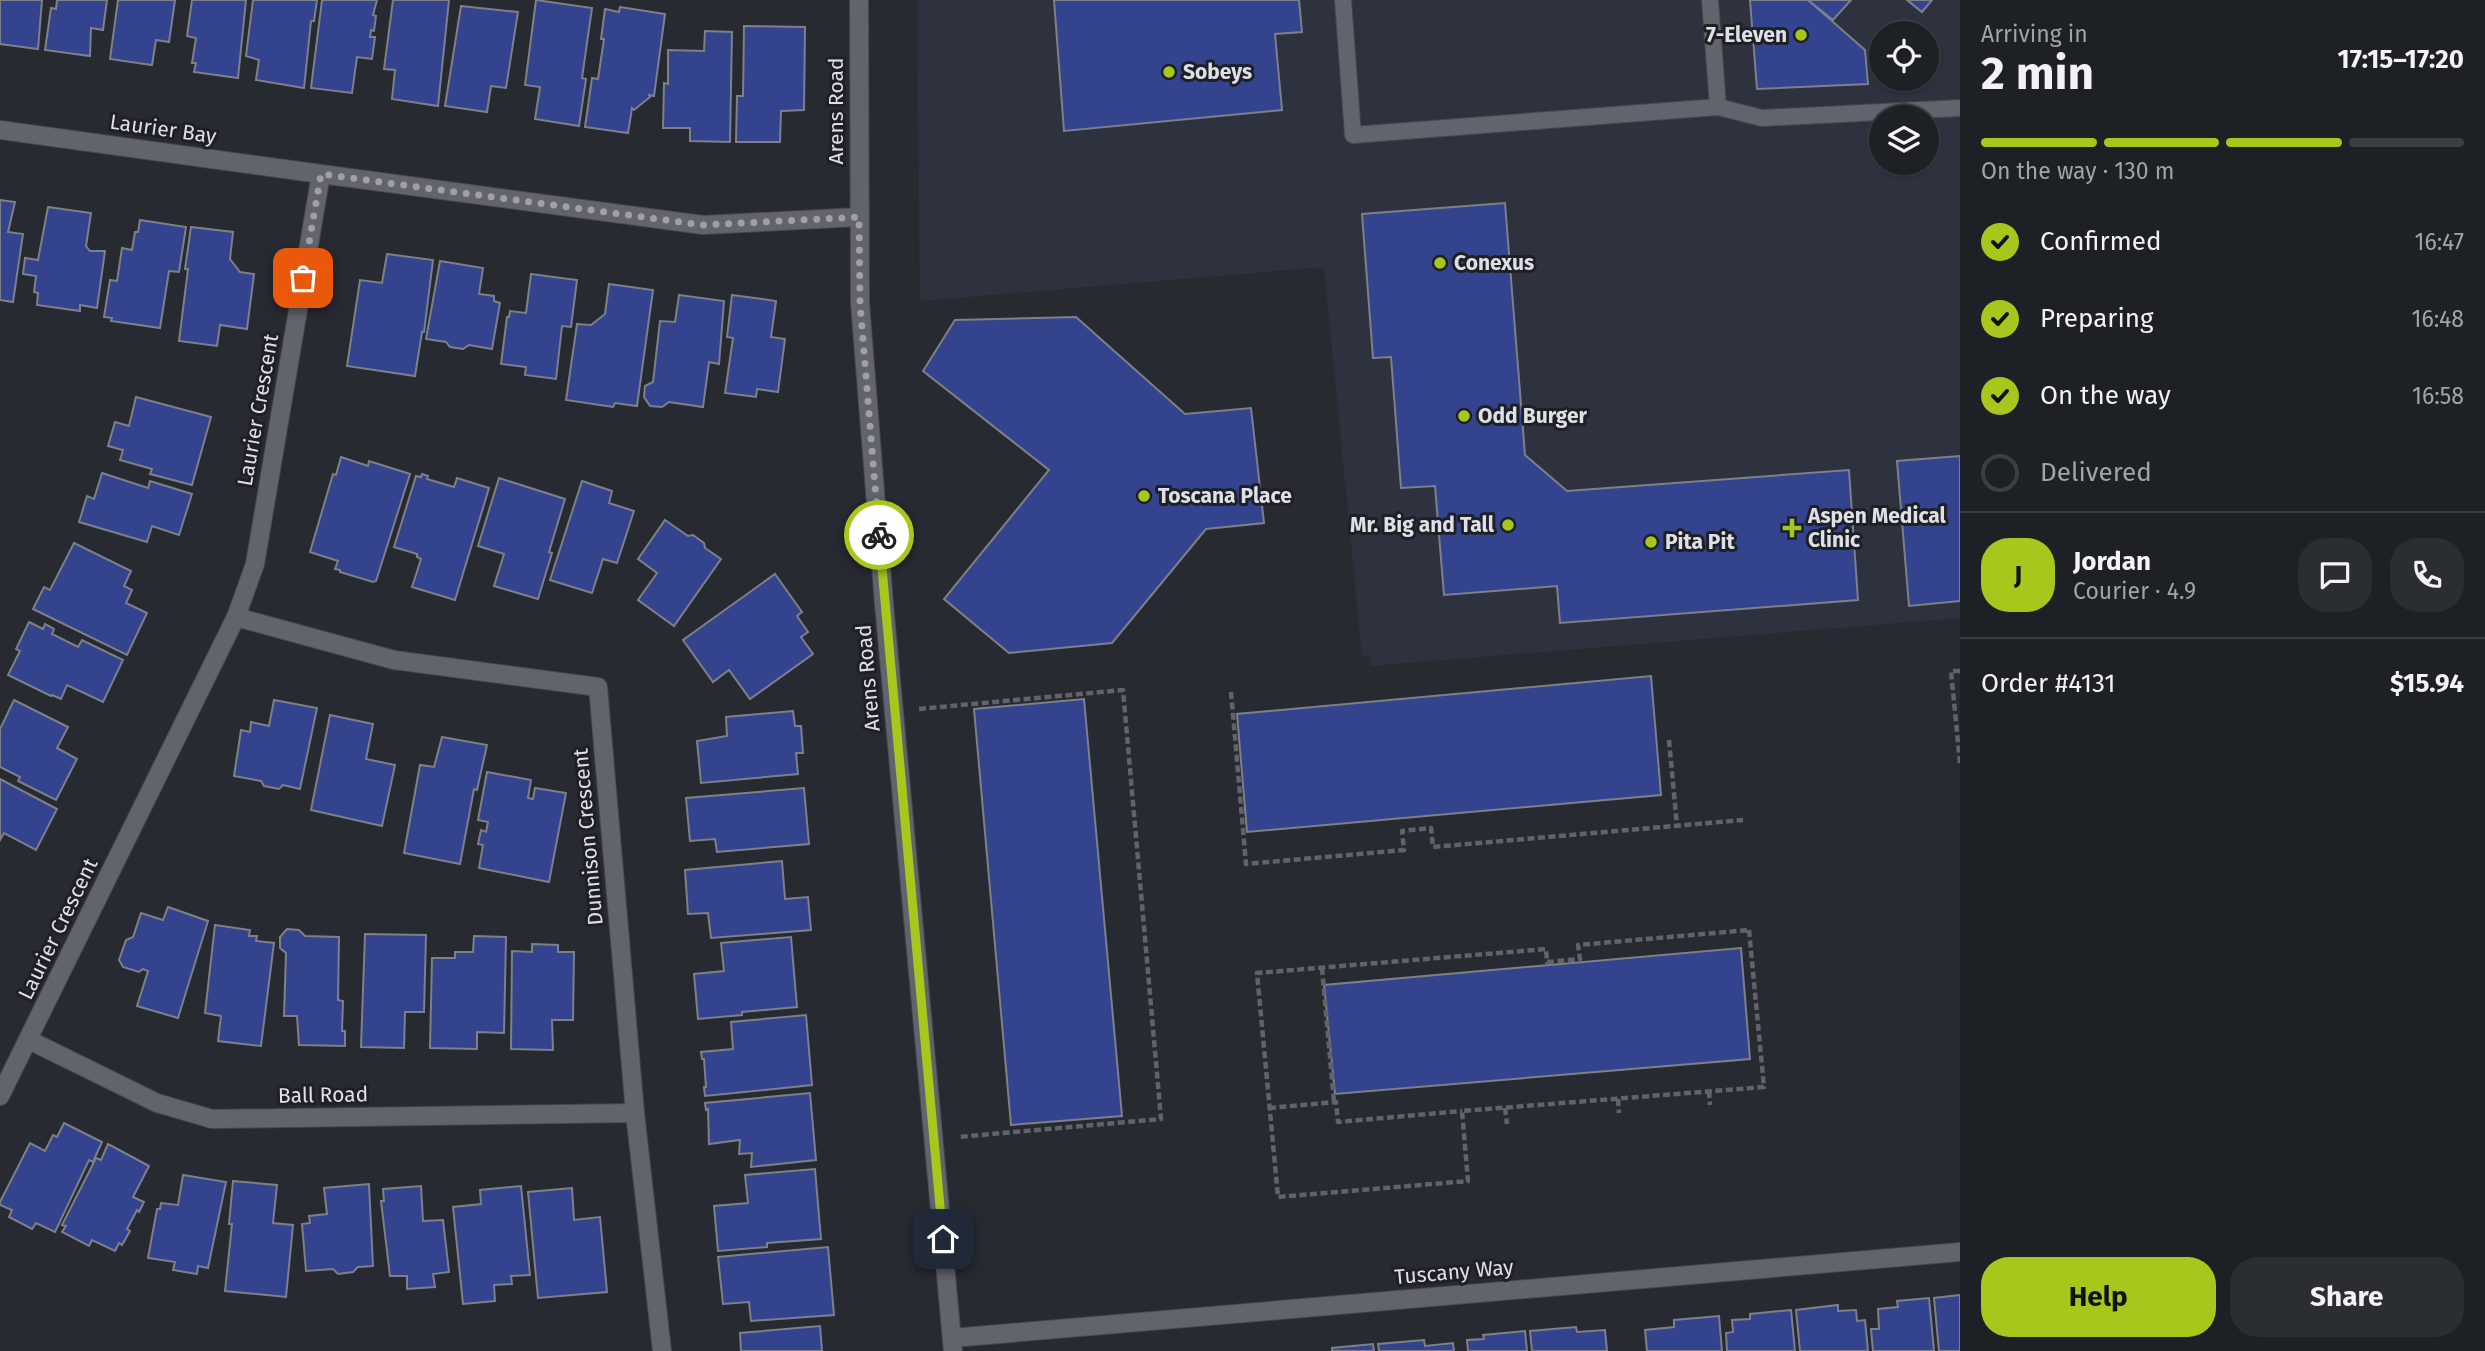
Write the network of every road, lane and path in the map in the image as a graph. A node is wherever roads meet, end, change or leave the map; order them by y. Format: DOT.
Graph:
graph roads {
  1 [pos="859,0"];
  2 [pos="1343,0"];
  3 [pos="1710,0"];
  4 [pos="1718,107"];
  5 [pos="1960,108"];
  6 [pos="0,130"];
  7 [pos="321,174"];
  8 [pos="859,217"];
  9 [pos="236,617"];
  10 [pos="1960,671"];
  11 [pos="1231,692"];
  12 [pos="894,711"];
  13 [pos="1669,740"];
  14 [pos="1960,762"];
  15 [pos="1743,820"];
  16 [pos="1677,826"];
  17 [pos="1322,968"];
  18 [pos="29,1040"];
  19 [pos="1709,1091"];
  20 [pos="0,1096"];
  21 [pos="1618,1099"];
  22 [pos="1334,1102"];
  23 [pos="1710,1105"];
  24 [pos="1269,1108"];
  25 [pos="1505,1108"];
  26 [pos="1462,1111"];
  27 [pos="1619,1113"];
  28 [pos="635,1114"];
  29 [pos="1507,1124"];
  30 [pos="934,1139"];
  31 [pos="1960,1252"];
  32 [pos="953,1344"];
  33 [pos="662,1351"];
  1 -- 8 [label="street, Arens Road"];
  2 -- 4 [label="lane"];
  3 -- 4 [label="lane"];
  4 -- 5 [label="lane"];
  6 -- 7 [label="street, Laurier Bay"];
  7 -- 8 [label="street"];
  7 -- 9 [label="street, Laurier Crescent"];
  8 -- 12 [label="street, Arens Road"];
  9 -- 18 [label="street, Laurier Crescent"];
  9 -- 28 [label="street, Dunnison Crescent"];
  10 -- 14 [label="path"];
  11 -- 16 [label="path"];
  12 -- 30 [label="street, Arens Road"];
  12 -- 30 [label="path"];
  13 -- 16 [label="path"];
  15 -- 16 [label="path"];
  17 -- 19 [label="path"];
  17 -- 22 [label="path"];
  17 -- 24 [label="path"];
  18 -- 20 [label="street, Laurier Crescent"];
  18 -- 28 [label="street, Ball Road"];
  19 -- 21 [label="path"];
  19 -- 23 [label="path"];
  21 -- 25 [label="path"];
  21 -- 27 [label="path"];
  22 -- 24 [label="path"];
  22 -- 26 [label="path"];
  24 -- 26 [label="path"];
  25 -- 26 [label="path"];
  25 -- 29 [label="path"];
  28 -- 33 [label="street, Dunnison Crescent"];
  30 -- 32 [label="street, Arens Road"];
  31 -- 32 [label="street, Tuscany Way"];
}
